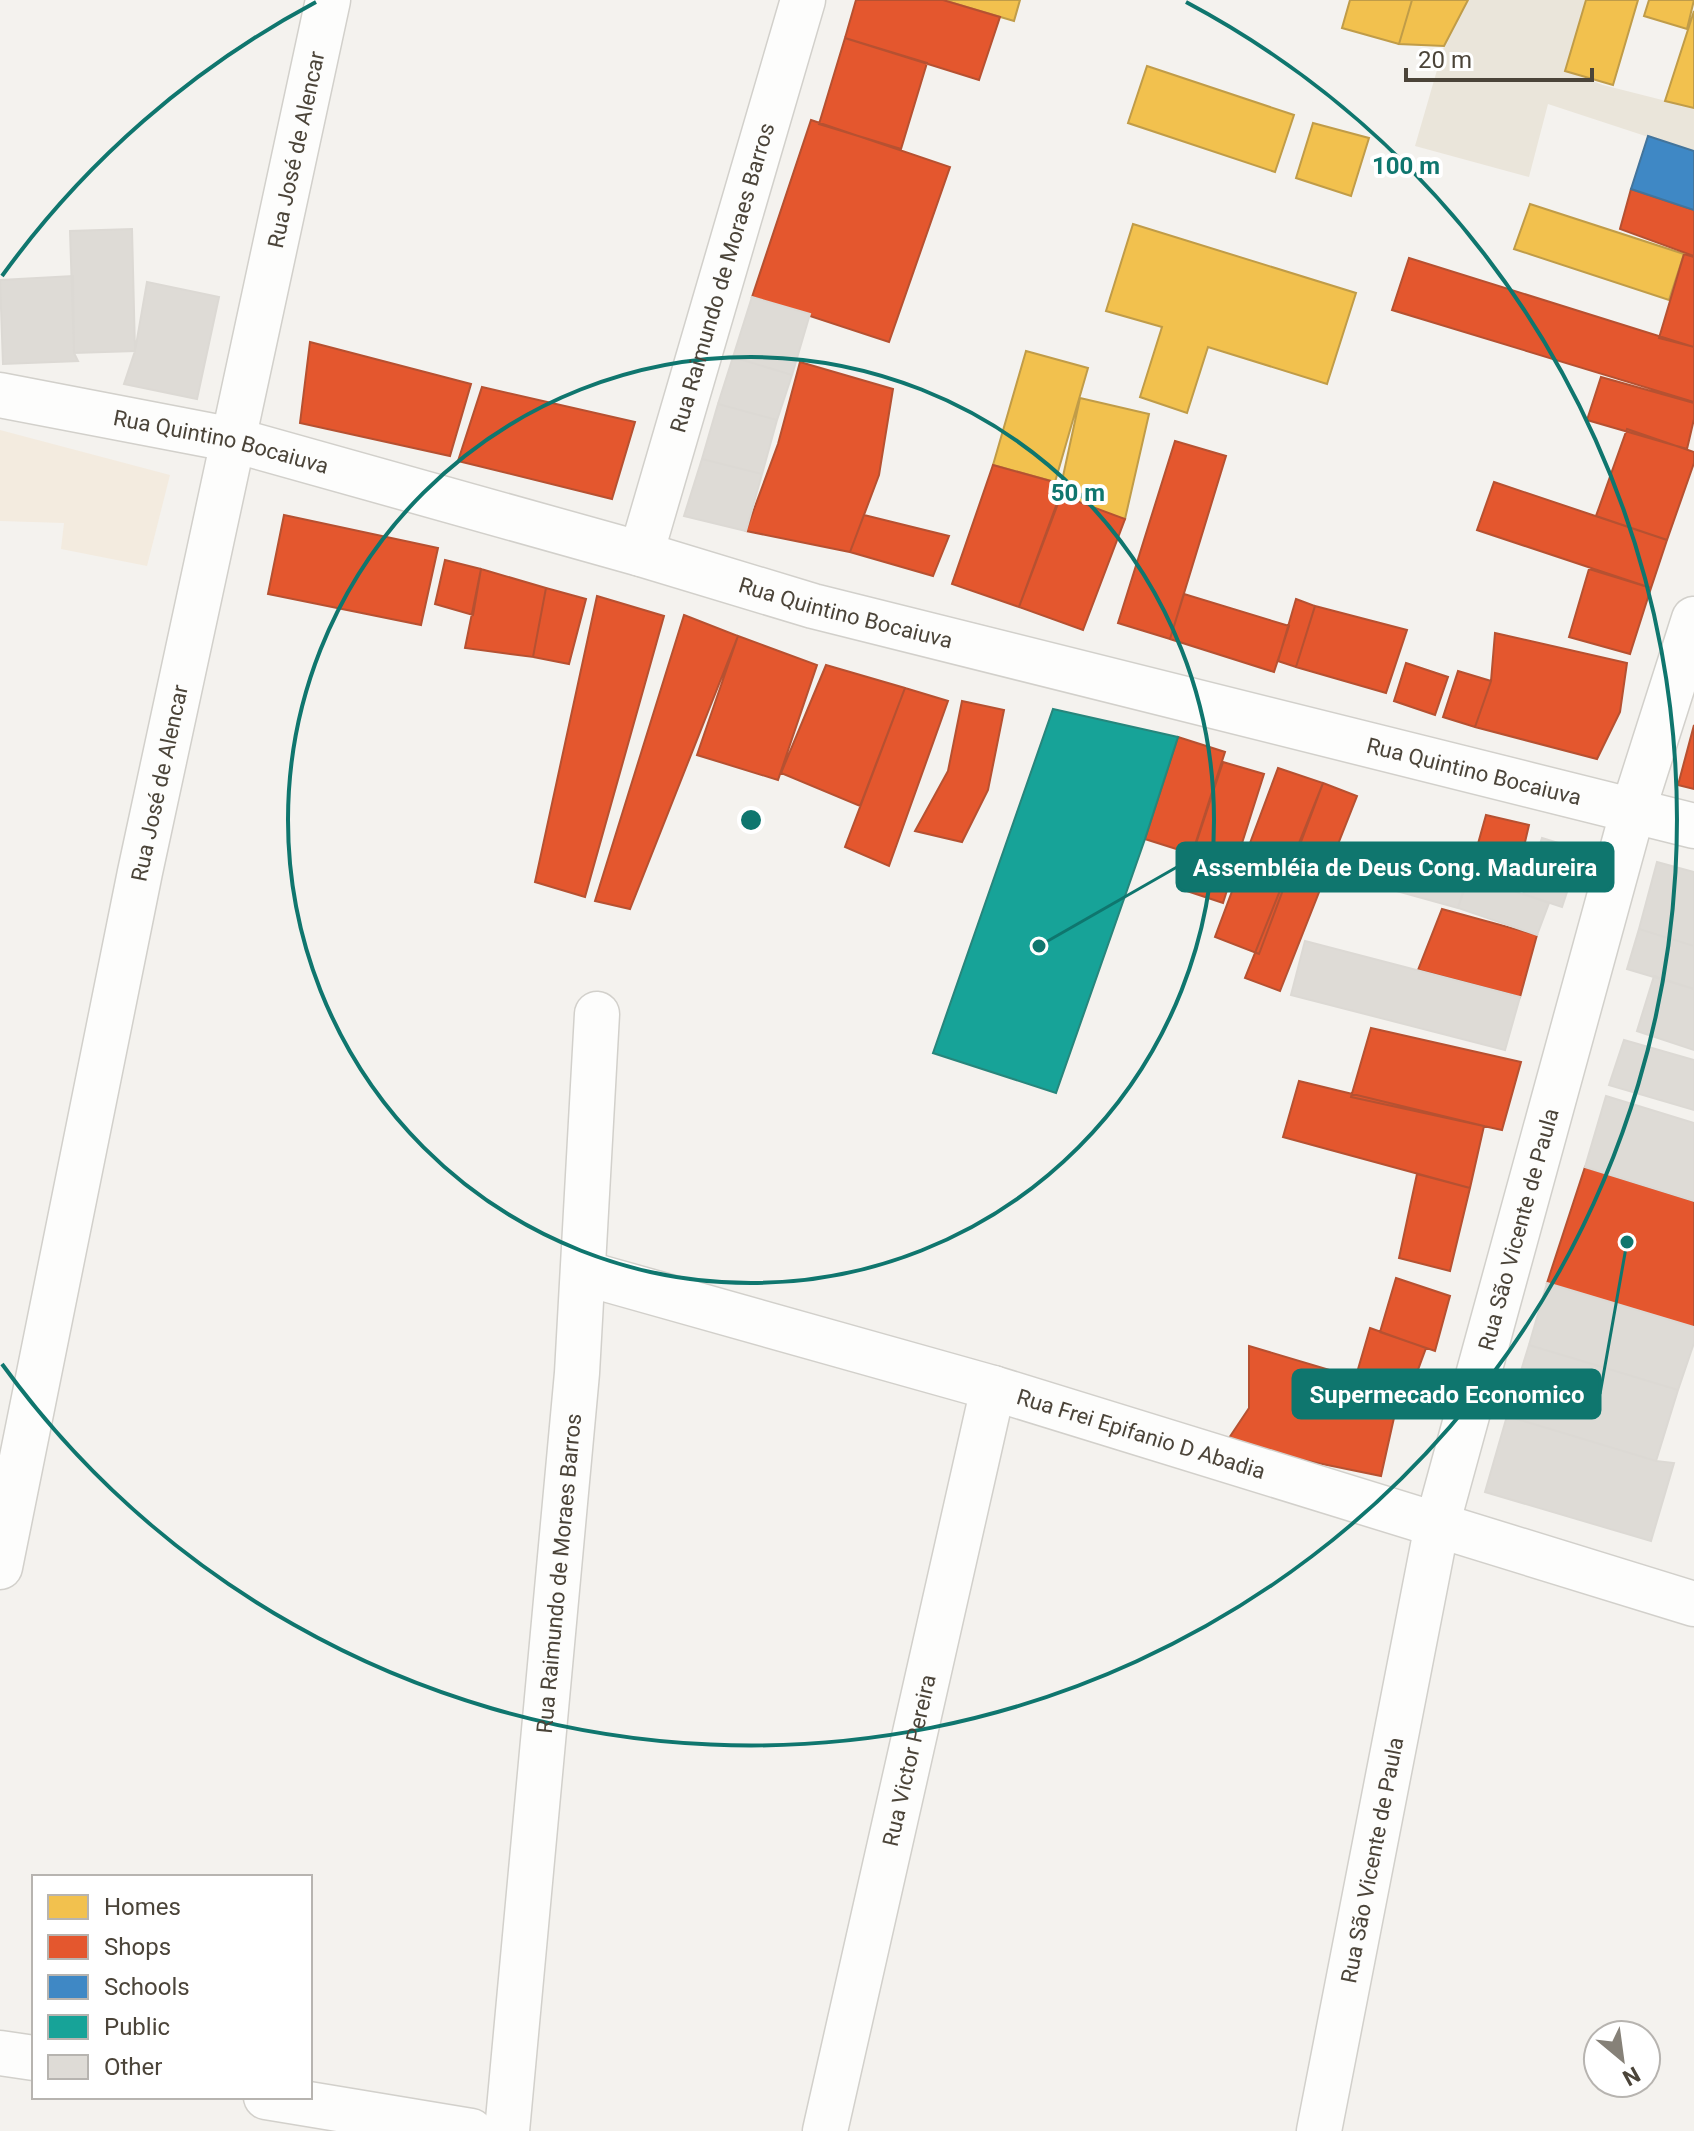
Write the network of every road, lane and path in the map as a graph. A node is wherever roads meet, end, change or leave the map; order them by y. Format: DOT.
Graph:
graph roads {
  1 [pos="328,0"];
  2 [pos="803,0"];
  3 [pos="0,395"];
  4 [pos="234,440"];
  5 [pos="641,554"];
  6 [pos="1694,619"];
  7 [pos="1633,810"];
  8 [pos="1694,826"];
  9 [pos="597,1014"];
  10 [pos="584,1273"];
  11 [pos="993,1388"];
  12 [pos="1437,1525"];
  13 [pos="0,1567"];
  14 [pos="1694,1604"];
  15 [pos="0,2053"];
  16 [pos="32,2058"];
  17 [pos="278,2099"];
  18 [pos="471,2131"];
  19 [pos="507,2131"];
  20 [pos="825,2131"];
  21 [pos="1319,2131"];
  1 -- 4 [label="street, Rua José de Alencar"];
  2 -- 5 [label="street, Rua Raimundo de Moraes Barros"];
  3 -- 4 [label="street, Rua Quintino Bocaiuva"];
  4 -- 5 [label="street, Rua Quintino Bocaiuva"];
  4 -- 13 [label="street, Rua José de Alencar"];
  5 -- 7 [label="street, Rua Quintino Bocaiuva"];
  6 -- 7 [label="street, Rua São Vicente de Paula"];
  7 -- 8 [label="street, Rua Quintino Bocaiuva"];
  7 -- 12 [label="street, Rua São Vicente de Paula"];
  9 -- 10 [label="street, Rua Raimundo de Moraes Barros"];
  10 -- 11 [label="street, Rua Frei Epifanio D Abadia"];
  10 -- 19 [label="street, Rua Raimundo de Moraes Barros"];
  11 -- 12 [label="street, Rua Frei Epifanio D Abadia"];
  11 -- 20 [label="street, Rua Victor Pereira"];
  12 -- 14 [label="street, Rua Frei Epifanio D Abadia"];
  12 -- 21 [label="street, Rua São Vicente de Paula"];
  15 -- 16 [label="street"];
  17 -- 18 [label="street"];
}
